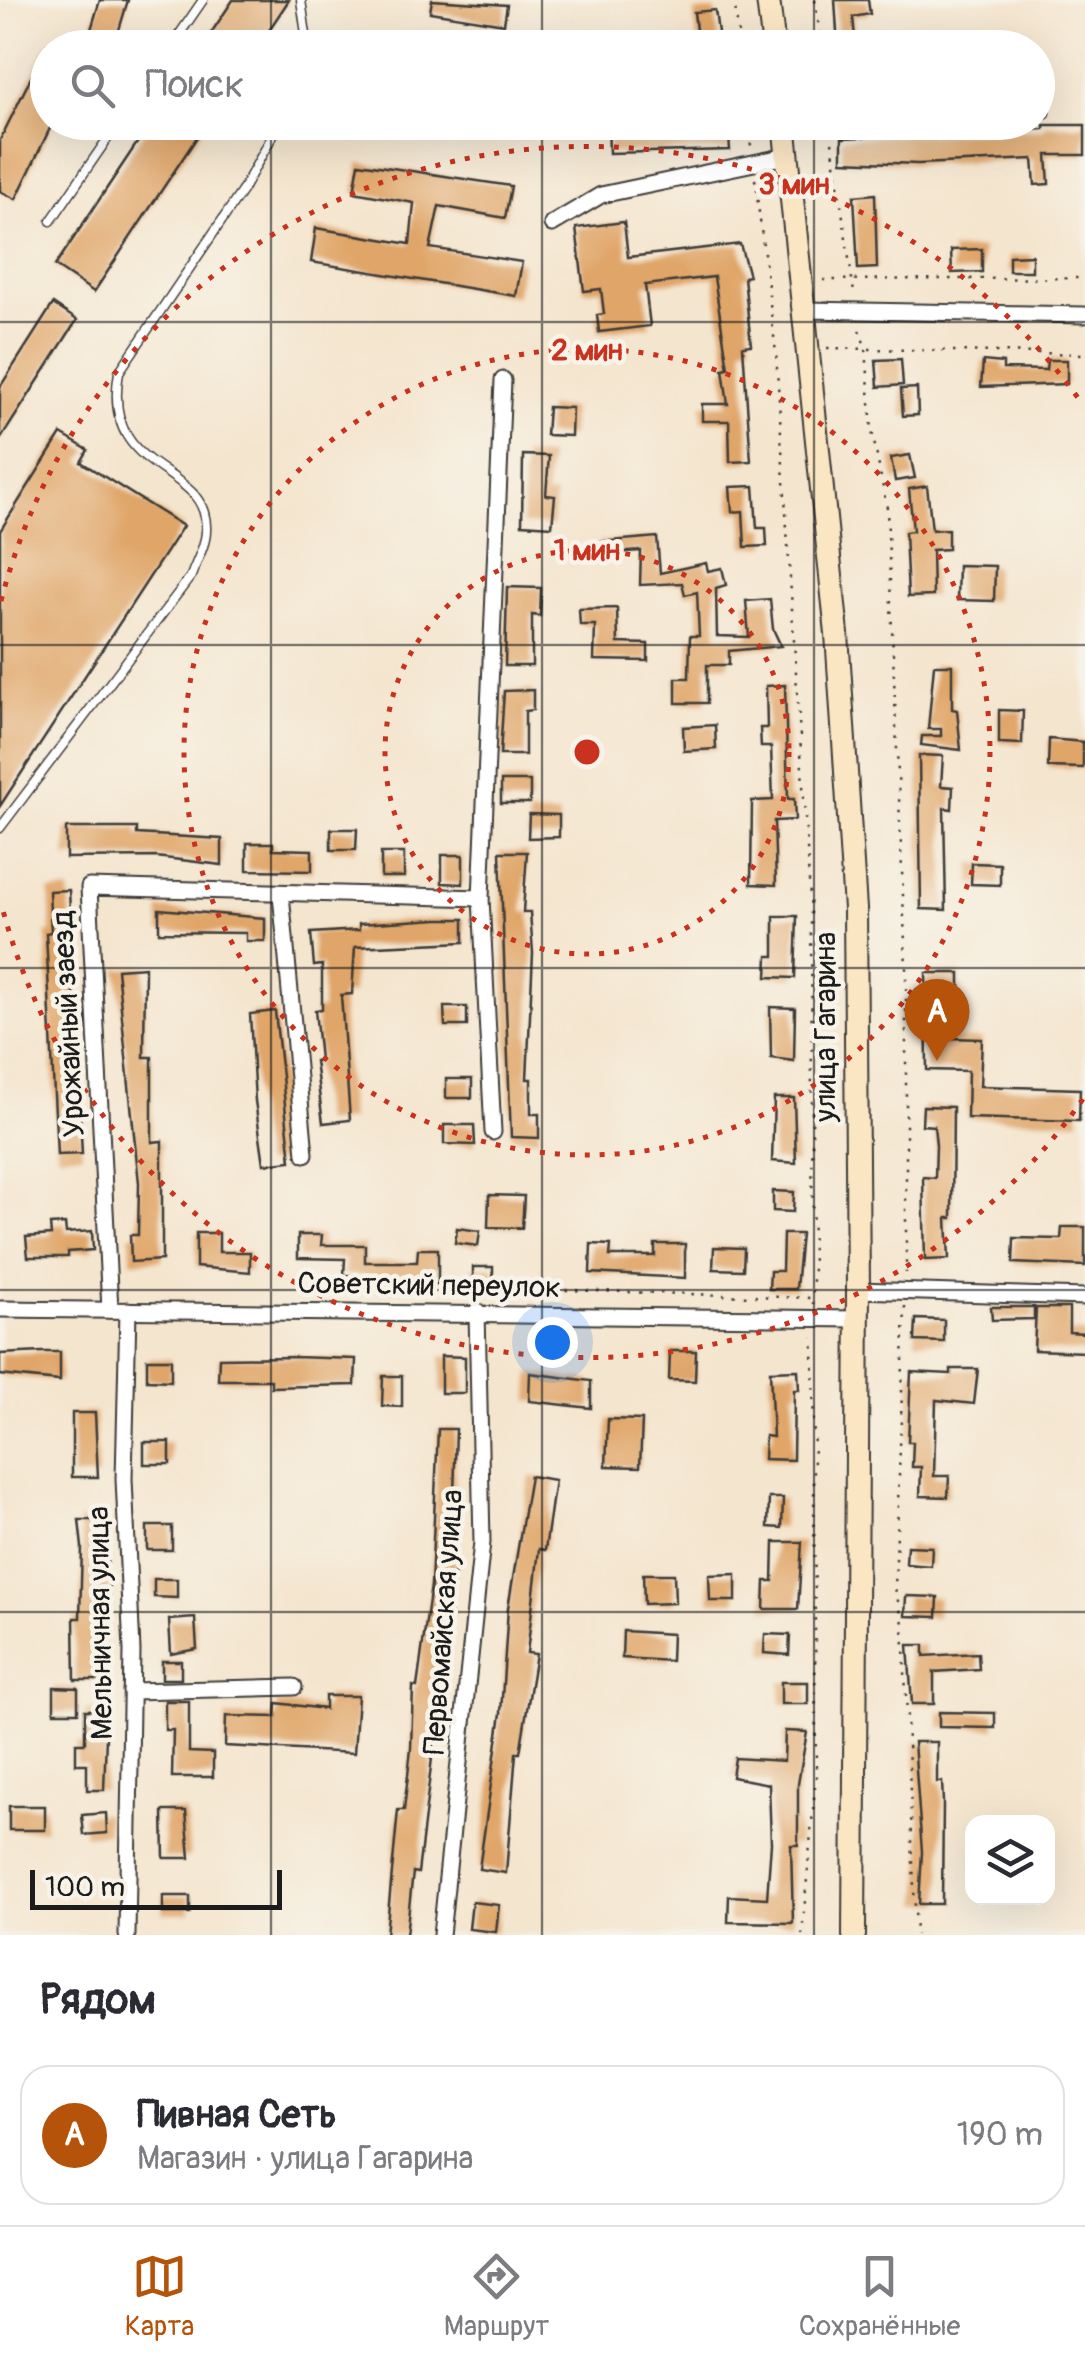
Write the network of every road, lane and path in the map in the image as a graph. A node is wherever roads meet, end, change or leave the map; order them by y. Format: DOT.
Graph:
graph roads {
  1 [pos="203,0"];
  2 [pos="302,0"];
  3 [pos="734,0"];
  4 [pos="768,0"];
  5 [pos="816,0"];
  6 [pos="182,30"];
  7 [pos="306,30"];
  8 [pos="738,30"];
  9 [pos="772,30"];
  10 [pos="820,30"];
  11 [pos="107,140"];
  12 [pos="270,140"];
  13 [pos="750,140"];
  14 [pos="785,140"];
  15 [pos="833,140"];
  16 [pos="787,156"];
  17 [pos="753,163"];
  18 [pos="51,221"];
  19 [pos="552,224"];
  20 [pos="1085,278"];
  21 [pos="851,280"];
  22 [pos="801,281"];
  23 [pos="766,284"];
  24 [pos="855,299"];
  25 [pos="804,310"];
  26 [pos="1085,315"];
  27 [pos="855,319"];
  28 [pos="808,348"];
  29 [pos="866,348"];
  30 [pos="776,353"];
  31 [pos="1085,354"];
  32 [pos="503,380"];
  33 [pos="0,828"];
  34 [pos="281,894"];
  35 [pos="481,898"];
  36 [pos="494,1132"];
  37 [pos="305,1154"];
  38 [pos="534,1289"];
  39 [pos="858,1290"];
  40 [pos="906,1291"];
  41 [pos="1085,1297"];
  42 [pos="813,1298"];
  43 [pos="0,1308"];
  44 [pos="110,1310"];
  45 [pos="128,1310"];
  46 [pos="477,1311"];
  47 [pos="812,1319"];
  48 [pos="857,1319"];
  49 [pos="294,1687"];
  50 [pos="132,1691"];
  51 [pos="128,1935"];
  52 [pos="441,1935"];
  53 [pos="802,1935"];
  54 [pos="854,1935"];
  55 [pos="916,1935"];
  1 -- 6 [label="lane"];
  2 -- 7 [label="lane"];
  3 -- 8 [label="path"];
  4 -- 9 [label="main road"];
  5 -- 10 [label="path"];
  11 -- 18 [label="lane"];
  12 -- 33 [label="lane"];
  13 -- 17 [label="path"];
  14 -- 16 [label="main road, улица Гагарина"];
  15 -- 21 [label="path"];
  16 -- 17 [label="street"];
  16 -- 22 [label="main road, улица Гагарина"];
  17 -- 19 [label="street"];
  17 -- 23 [label="path"];
  20 -- 21 [label="path"];
  21 -- 22 [label="path"];
  21 -- 24 [label="path"];
  22 -- 23 [label="path"];
  22 -- 25 [label="main road, улица Гагарина"];
  23 -- 30 [label="path"];
  25 -- 26 [label="street"];
  25 -- 28 [label="main road, улица Гагарина"];
  27 -- 29 [label="path"];
  28 -- 29 [label="path"];
  28 -- 30 [label="path"];
  28 -- 39 [label="main road, улица Гагарина"];
  29 -- 31 [label="path"];
  29 -- 40 [label="path"];
  30 -- 42 [label="path"];
  32 -- 35 [label="street"];
  34 -- 35 [label="street, Урожайный заезд"];
  34 -- 37 [label="street"];
  34 -- 44 [label="street, Урожайный заезд"];
  35 -- 36 [label="street"];
  38 -- 42 [label="path"];
  39 -- 40 [label="street"];
  39 -- 48 [label="main road, улица Гагарина"];
  40 -- 41 [label="street"];
  40 -- 55 [label="path"];
  42 -- 47 [label="path"];
  43 -- 44 [label="street, Советский переулок"];
  44 -- 45 [label="street, Советский переулок"];
  45 -- 46 [label="street, Советский переулок"];
  45 -- 50 [label="street, Мельничная улица"];
  46 -- 47 [label="street, Советский переулок"];
  46 -- 52 [label="street, Первомайская улица"];
  47 -- 48 [label="street, Советский переулок"];
  47 -- 53 [label="path"];
  48 -- 54 [label="main road, улица Гагарина"];
  49 -- 50 [label="street"];
  50 -- 51 [label="street, Мельничная улица"];
}
